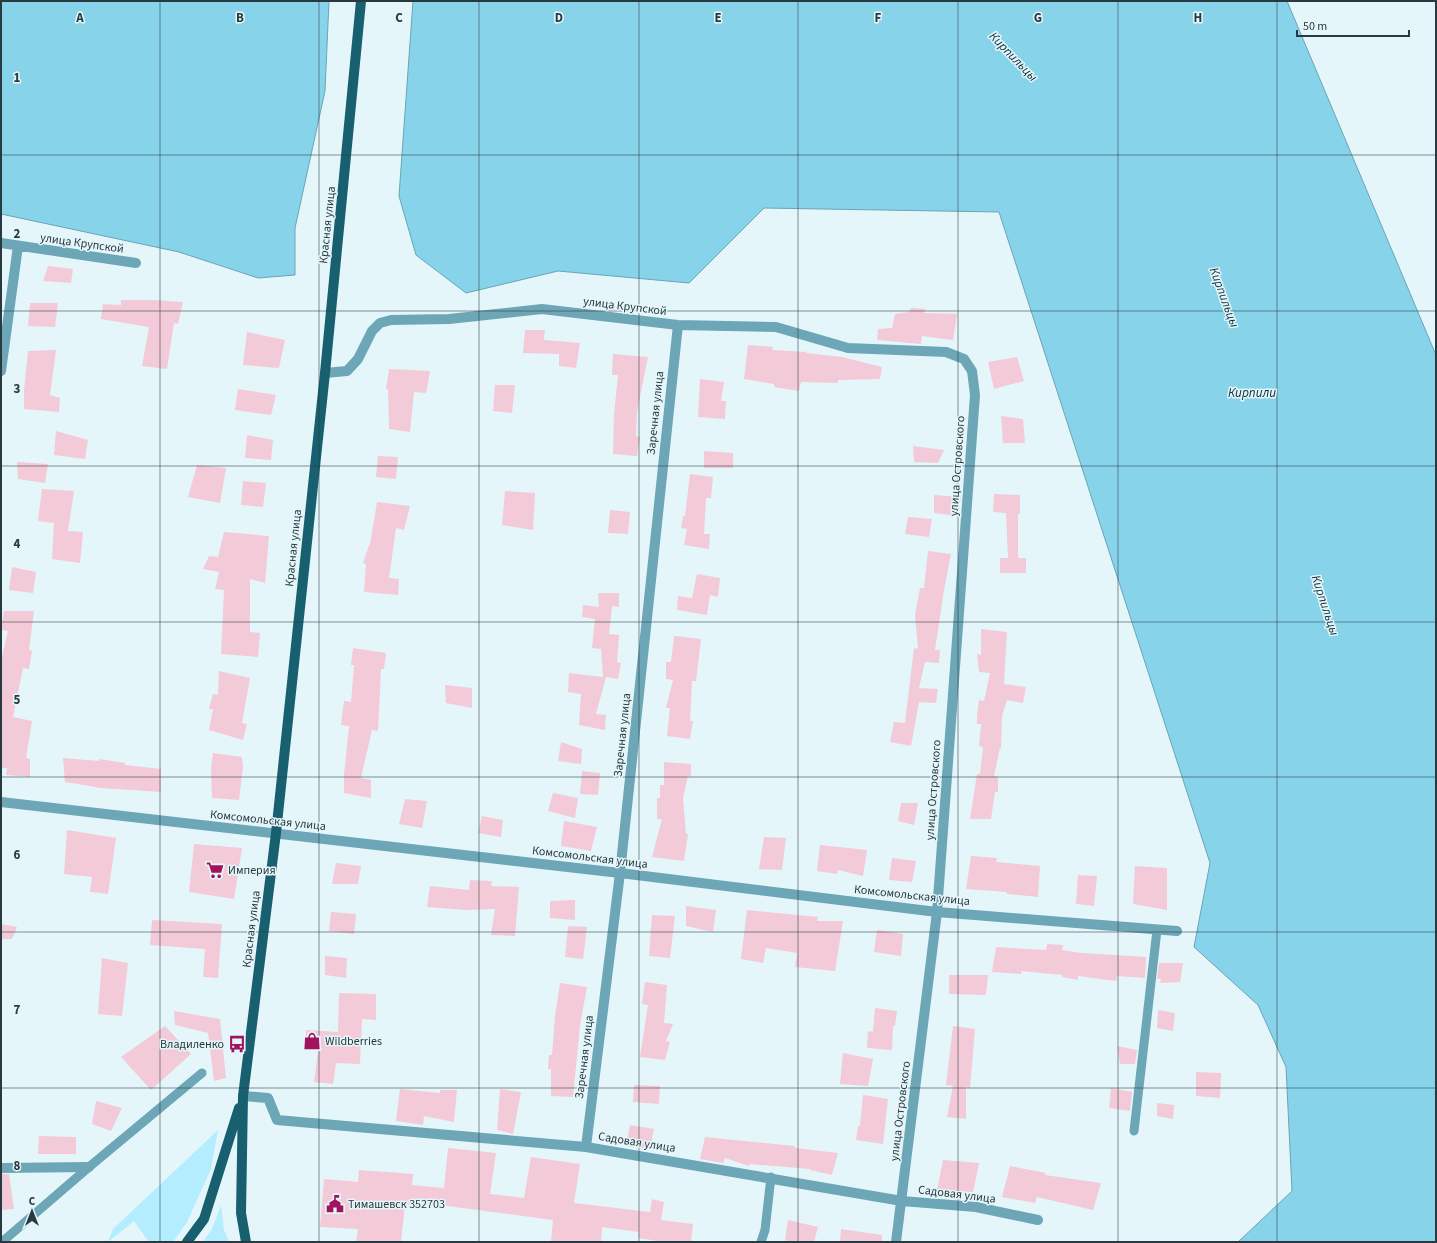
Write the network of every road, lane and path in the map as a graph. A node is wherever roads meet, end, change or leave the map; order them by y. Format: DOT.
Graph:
graph roads {
  1 [pos="362,1"];
  2 [pos="1,244"];
  3 [pos="18,246"];
  4 [pos="136,264"];
  5 [pos="678,325"];
  6 [pos="946,352"];
  7 [pos="1,371"];
  8 [pos="325,373"];
  9 [pos="1,802"];
  10 [pos="276,833"];
  11 [pos="620,873"];
  12 [pos="937,912"];
  13 [pos="1157,930"];
  14 [pos="1177,932"];
  15 [pos="202,1073"];
  16 [pos="243,1096"];
  17 [pos="1134,1131"];
  18 [pos="586,1147"];
  19 [pos="89,1167"];
  20 [pos="1,1168"];
  21 [pos="771,1177"];
  22 [pos="902,1201"];
  23 [pos="1038,1220"];
  24 [pos="2,1242"];
  25 [pos="187,1242"];
  26 [pos="246,1242"];
  27 [pos="761,1242"];
  28 [pos="896,1242"];
  1 -- 8 [label="main road, Красная улица"];
  2 -- 3 [label="street, улица Крупской"];
  3 -- 4 [label="street, улица Крупской"];
  3 -- 7 [label="street"];
  5 -- 6 [label="street, улица Крупской"];
  5 -- 8 [label="street, улица Крупской"];
  5 -- 11 [label="street, Заречная улица"];
  6 -- 12 [label="street, улица Островского"];
  8 -- 10 [label="main road, Красная улица"];
  9 -- 10 [label="street, Комсомольская улица"];
  10 -- 11 [label="street, Комсомольская улица"];
  10 -- 16 [label="main road, Красная улица"];
  11 -- 12 [label="street, Комсомольская улица"];
  11 -- 18 [label="street, Заречная улица"];
  12 -- 13 [label="street, Комсомольская улица"];
  12 -- 22 [label="street, улица Островского"];
  13 -- 14 [label="street, Комсомольская улица"];
  13 -- 17 [label="lane"];
  15 -- 19 [label="lane"];
  16 -- 18 [label="street, Садовая улица"];
  16 -- 25 [label="main road"];
  16 -- 26 [label="main road"];
  18 -- 21 [label="street, Садовая улица"];
  19 -- 20 [label="street"];
  19 -- 24 [label="lane"];
  21 -- 22 [label="street, Садовая улица"];
  21 -- 27 [label="lane"];
  22 -- 23 [label="street, Садовая улица"];
  22 -- 28 [label="street, улица Островского"];
}
